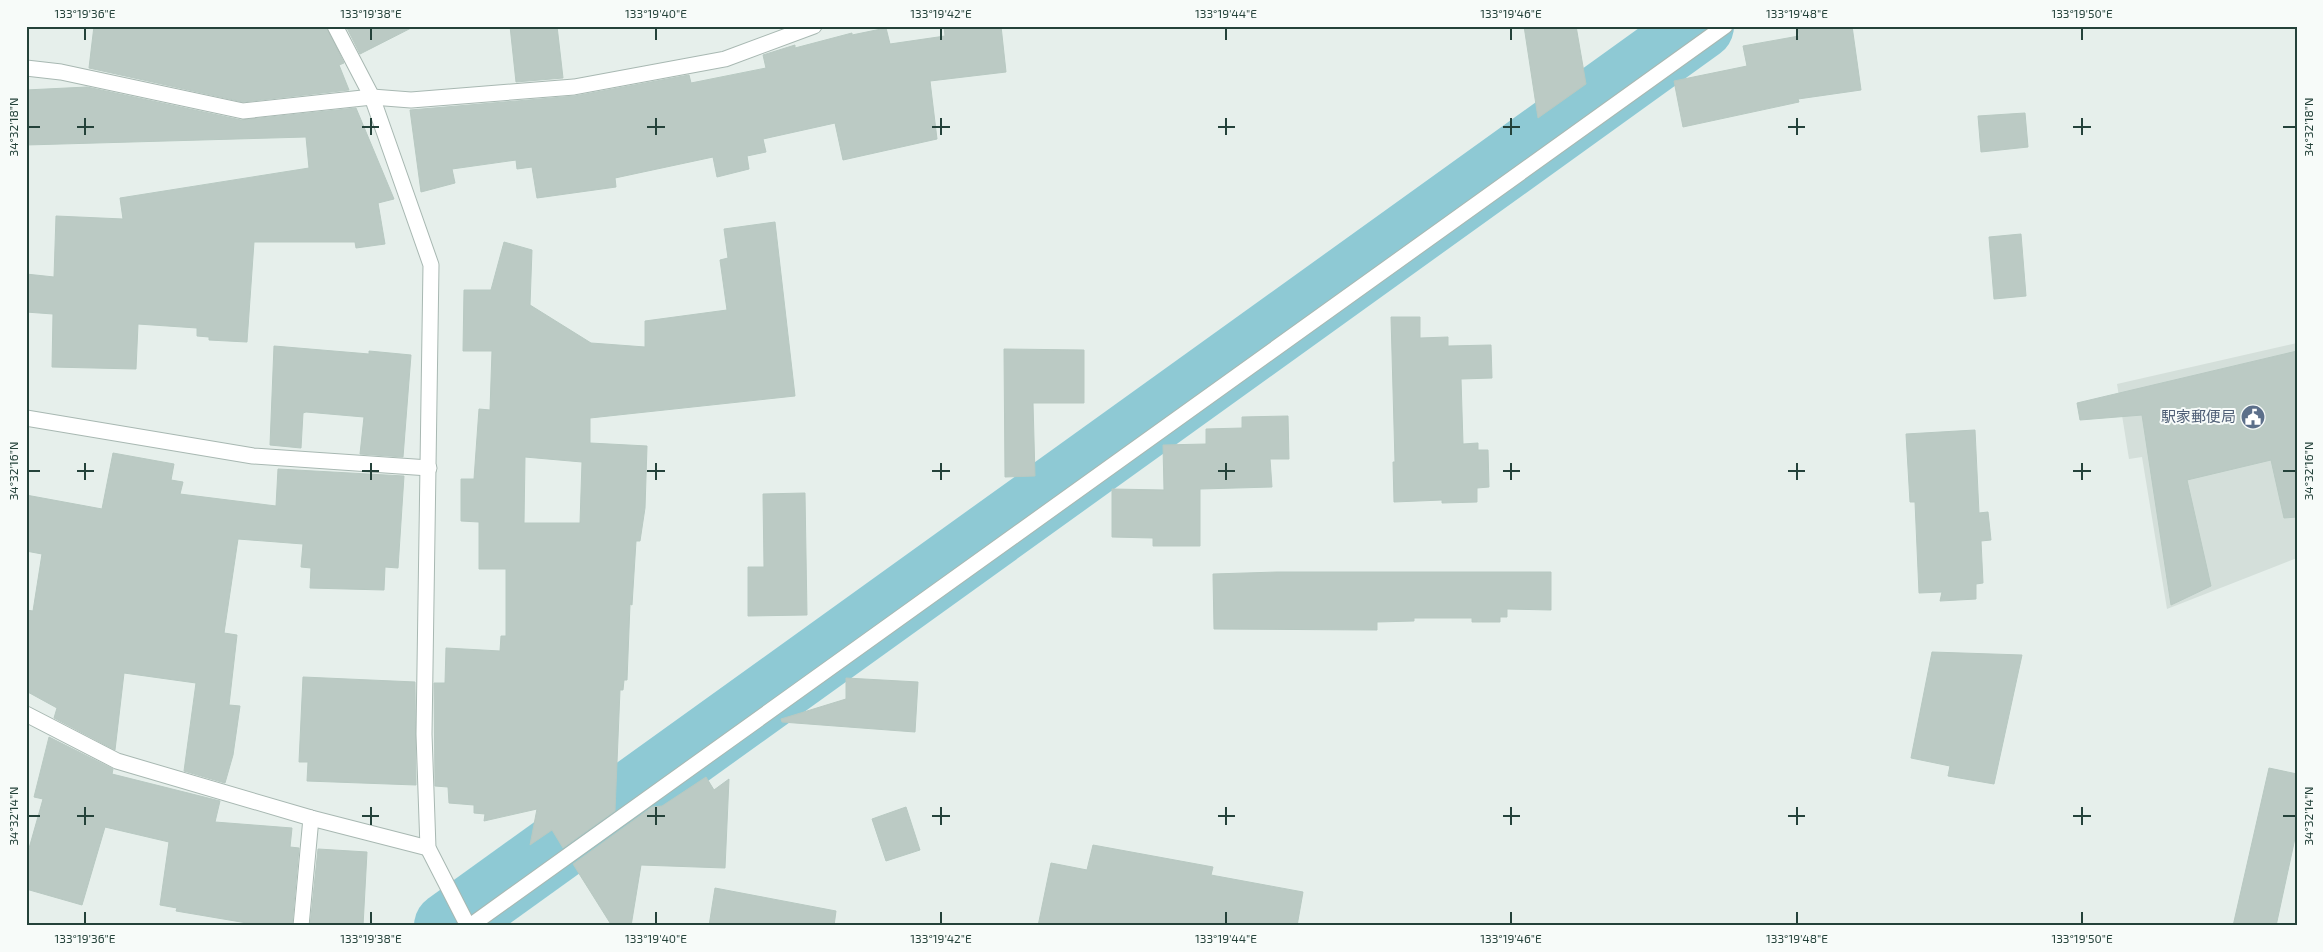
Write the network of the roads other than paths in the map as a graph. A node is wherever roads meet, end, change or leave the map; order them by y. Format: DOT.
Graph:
graph roads {
  1 [pos="335,26"];
  2 [pos="814,26"];
  3 [pos="1725,26"];
  4 [pos="26,68"];
  5 [pos="372,97"];
  6 [pos="26,418"];
  7 [pos="429,468"];
  8 [pos="26,714"];
  9 [pos="311,818"];
  10 [pos="428,848"];
  11 [pos="301,926"];
  12 [pos="469,926"];
  1 -- 5 [label="street"];
  2 -- 5 [label="street"];
  3 -- 12 [label="street"];
  4 -- 5 [label="street"];
  5 -- 7 [label="street"];
  6 -- 7 [label="street"];
  7 -- 10 [label="street"];
  8 -- 9 [label="street"];
  9 -- 10 [label="street"];
  9 -- 11 [label="street"];
  10 -- 12 [label="street"];
}
